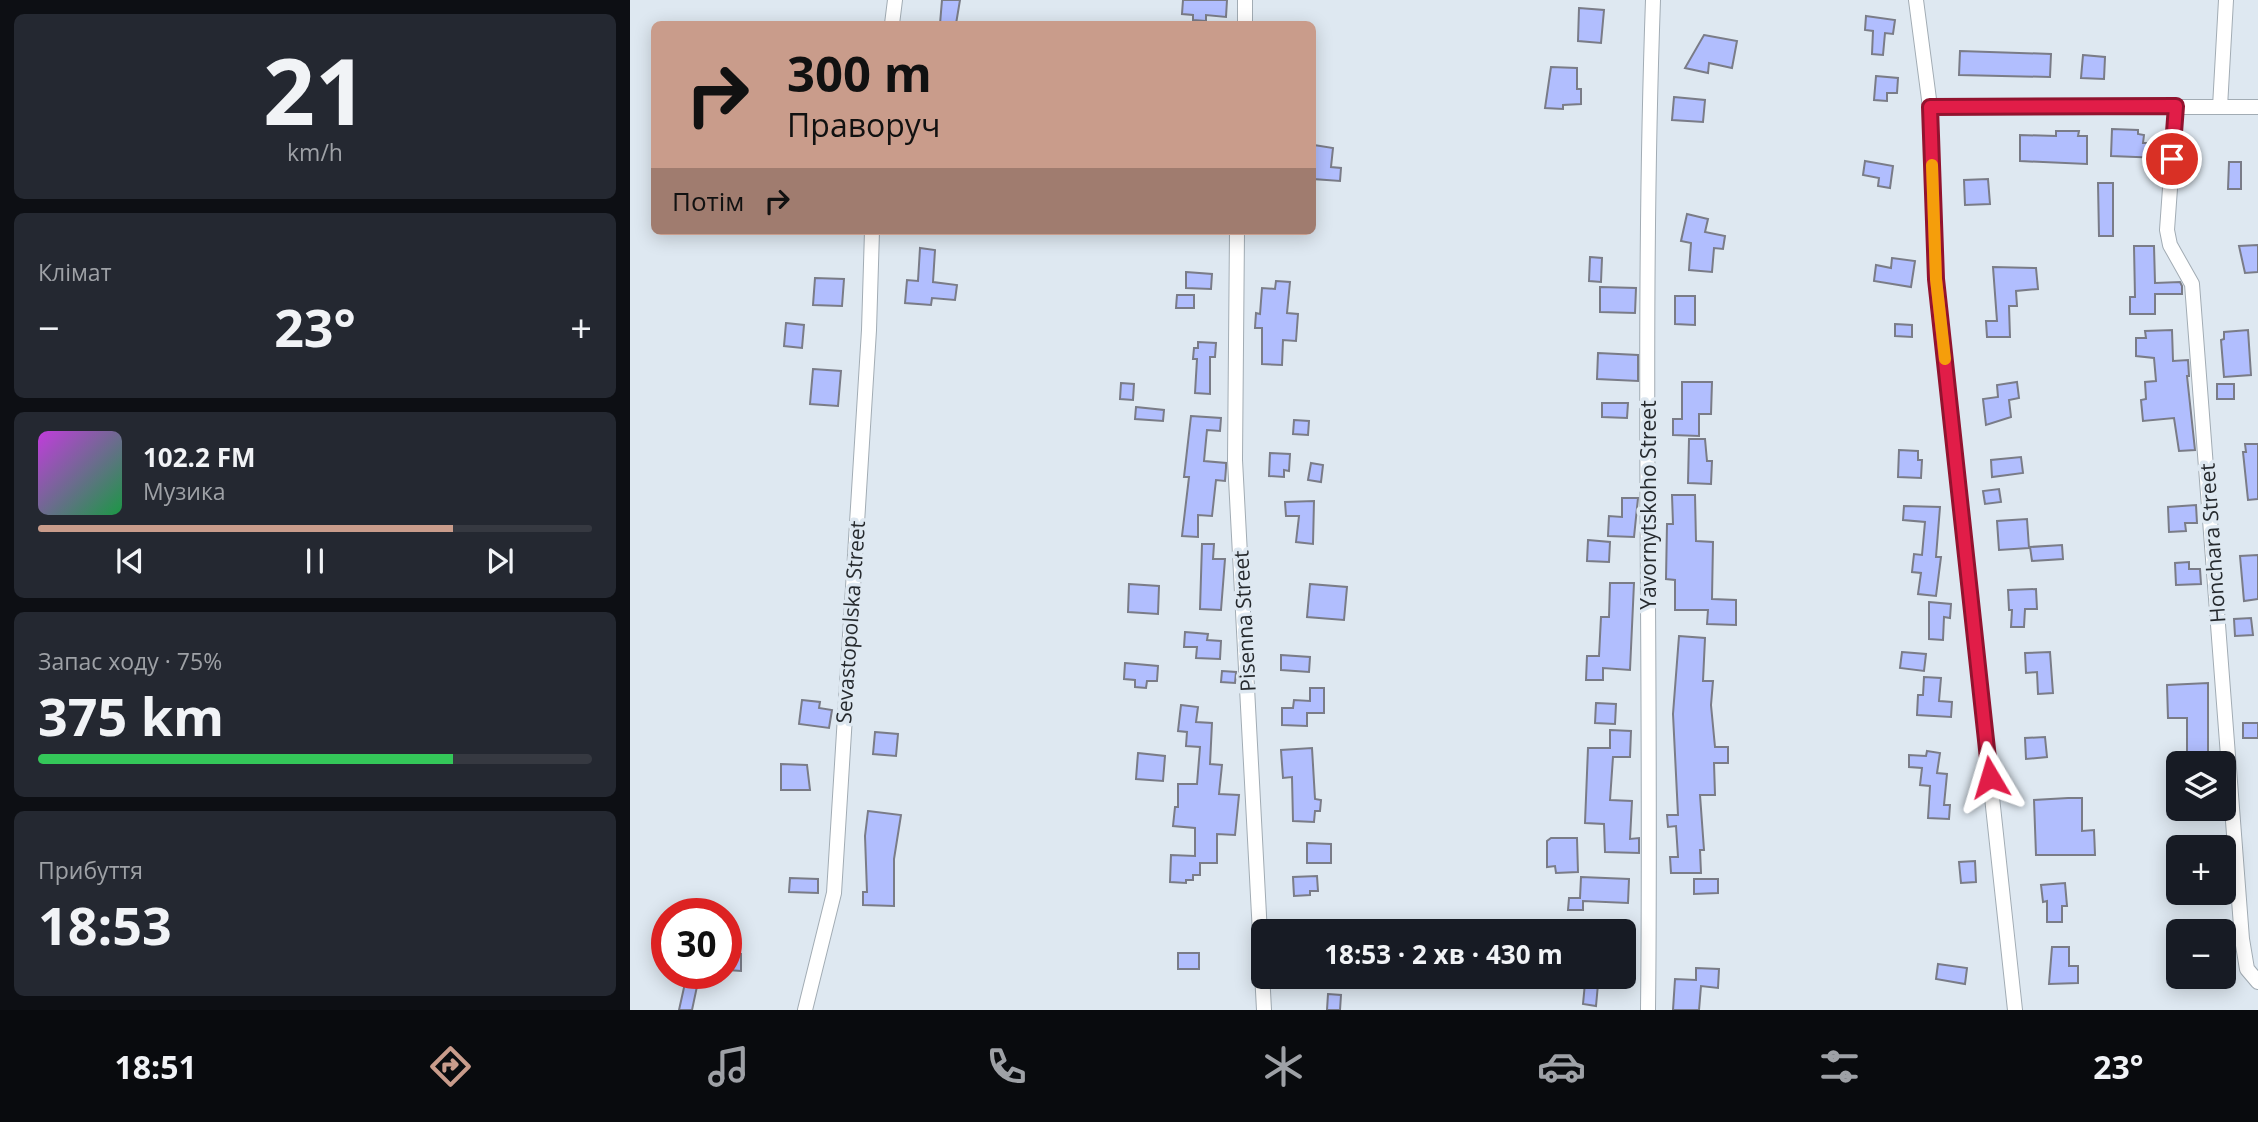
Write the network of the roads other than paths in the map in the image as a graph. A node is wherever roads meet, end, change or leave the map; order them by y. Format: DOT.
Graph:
graph roads {
  1 [pos="895,0"];
  2 [pos="1245,0"];
  3 [pos="1653,0"];
  4 [pos="1916,0"];
  5 [pos="2226,0"];
  6 [pos="892,21"];
  7 [pos="1245,21"];
  8 [pos="2176,106"];
  9 [pos="1930,107"];
  10 [pos="2220,107"];
  11 [pos="2258,107"];
  12 [pos="872,235"];
  13 [pos="1237,235"];
  14 [pos="2258,982"];
  15 [pos="805,1010"];
  16 [pos="1264,1010"];
  17 [pos="1648,1010"];
  18 [pos="2015,1010"];
  1 -- 6 [label="street"];
  2 -- 7 [label="street"];
  3 -- 17 [label="street, Yavornytskoho Street"];
  4 -- 9 [label="street"];
  5 -- 10 [label="street"];
  8 -- 9 [label="street"];
  8 -- 10 [label="street"];
  8 -- 14 [label="street, Honchara Street"];
  9 -- 18 [label="street"];
  10 -- 11 [label="street"];
  12 -- 15 [label="street, Sevastopolska Street"];
  13 -- 16 [label="street, Pisenna Street"];
}
